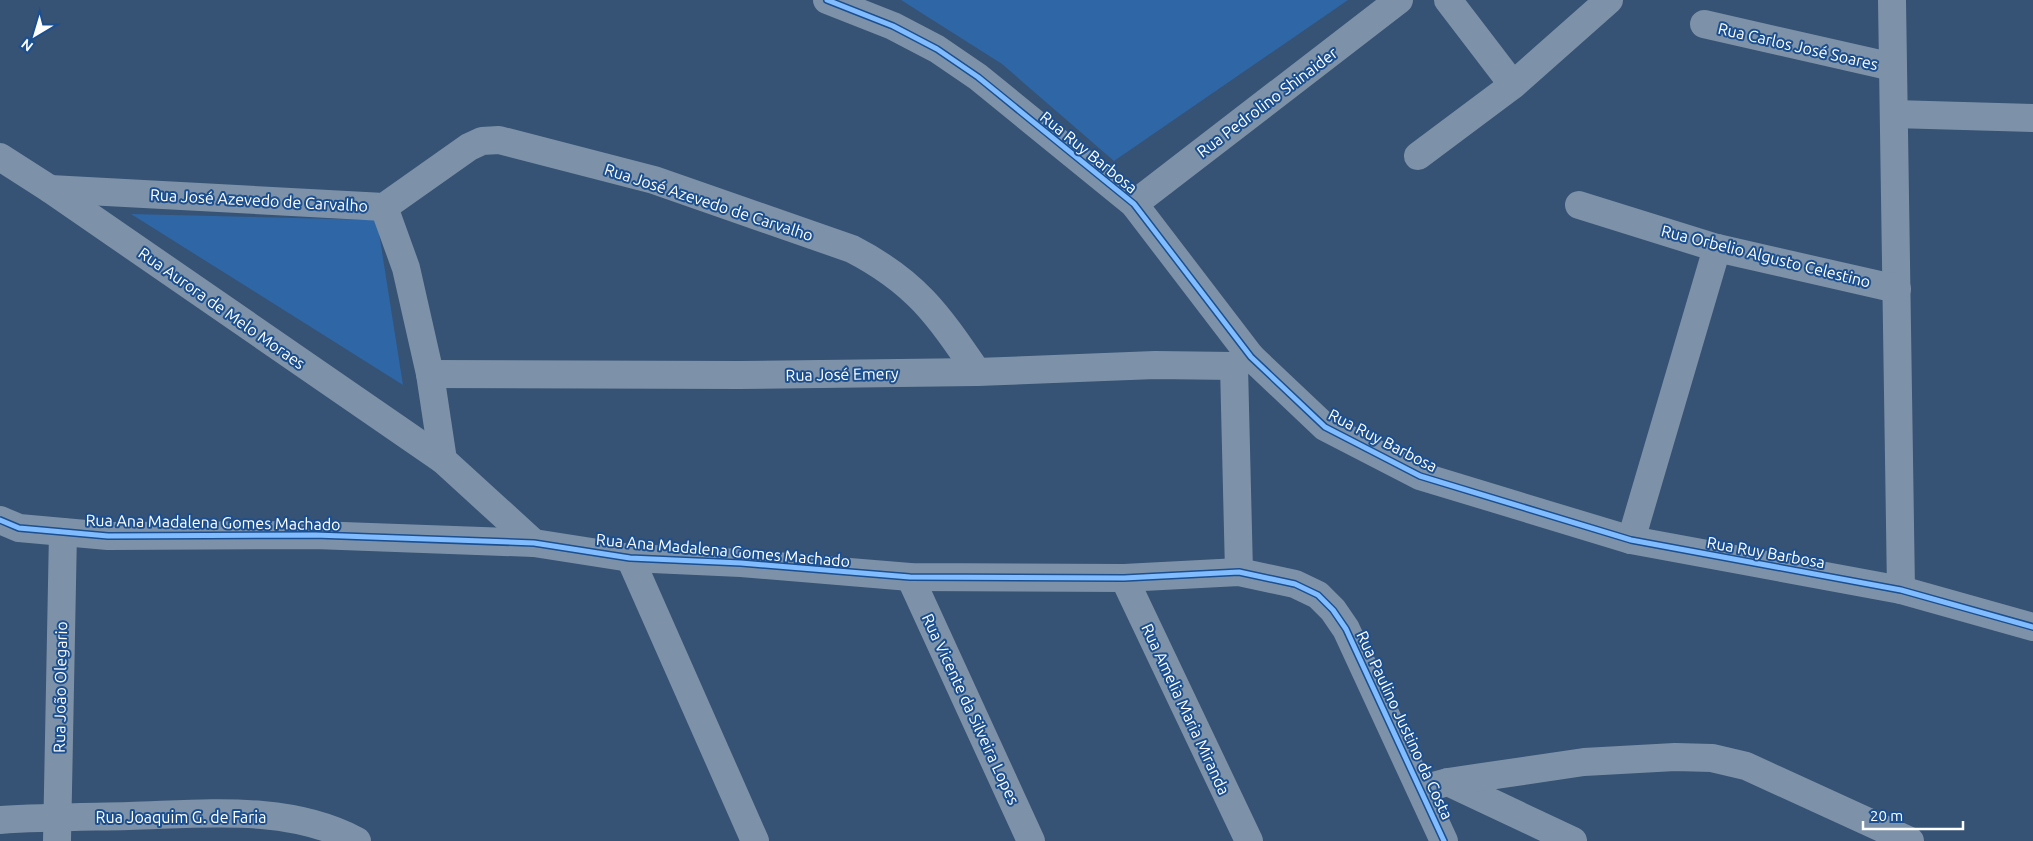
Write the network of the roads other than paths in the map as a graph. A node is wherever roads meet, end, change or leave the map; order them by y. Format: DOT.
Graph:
graph roads {
  1 [pos="827,0"];
  2 [pos="1400,0"];
  3 [pos="1448,0"];
  4 [pos="1609,0"];
  5 [pos="1892,0"];
  6 [pos="1704,24"];
  7 [pos="1893,67"];
  8 [pos="1513,85"];
  9 [pos="1894,114"];
  10 [pos="2033,118"];
  11 [pos="1418,156"];
  12 [pos="0,157"];
  13 [pos="50,189"];
  14 [pos="1134,204"];
  15 [pos="1578,205"];
  16 [pos="384,207"];
  17 [pos="1717,248"];
  18 [pos="1898,289"];
  19 [pos="1243,362"];
  20 [pos="977,372"];
  21 [pos="430,374"];
  22 [pos="444,460"];
  23 [pos="0,520"];
  24 [pos="63,532"];
  25 [pos="1631,540"];
  26 [pos="534,543"];
  27 [pos="630,558"];
  28 [pos="1239,572"];
  29 [pos="910,577"];
  30 [pos="1124,578"];
  31 [pos="1295,584"];
  32 [pos="1901,590"];
  33 [pos="2033,627"];
  34 [pos="1448,782"];
  35 [pos="1422,789"];
  36 [pos="0,820"];
  37 [pos="57,829"];
  38 [pos="357,841"];
  39 [pos="755,841"];
  40 [pos="1031,841"];
  41 [pos="1249,841"];
  42 [pos="1444,841"];
  43 [pos="1573,841"];
  44 [pos="1910,841"];
  1 -- 14 [label="street, Rua Ruy Barbosa"];
  2 -- 14 [label="street, Rua Pedrolino Shinaider"];
  3 -- 8 [label="street"];
  4 -- 8 [label="street"];
  5 -- 7 [label="street"];
  6 -- 7 [label="street, Rua Carlos José Soares"];
  7 -- 9 [label="street"];
  8 -- 11 [label="street"];
  9 -- 10 [label="street"];
  9 -- 18 [label="street"];
  12 -- 13 [label="street, Rua Aurora de Melo Moraes"];
  13 -- 16 [label="street, Rua José Azevedo de Carvalho"];
  13 -- 22 [label="street, Rua Aurora de Melo Moraes"];
  14 -- 19 [label="street, Rua Ruy Barbosa"];
  15 -- 17 [label="street, Rua Orbelio Algusto Celestino"];
  16 -- 20 [label="street, Rua José Azevedo de Carvalho"];
  16 -- 21 [label="street"];
  17 -- 18 [label="street, Rua Orbelio Algusto Celestino"];
  17 -- 25 [label="street"];
  18 -- 32 [label="street"];
  19 -- 20 [label="street, Rua José Emery"];
  19 -- 25 [label="street, Rua Ruy Barbosa"];
  19 -- 28 [label="street"];
  20 -- 21 [label="street, Rua José Emery"];
  21 -- 22 [label="street"];
  22 -- 26 [label="street, Rua Aurora de Melo Moraes"];
  23 -- 24 [label="street, Rua Ana Madalena Gomes Machado"];
  24 -- 26 [label="street, Rua Ana Madalena Gomes Machado"];
  24 -- 37 [label="street, Rua João Olegario"];
  25 -- 32 [label="street, Rua Ruy Barbosa"];
  26 -- 27 [label="street, Rua Ana Madalena Gomes Machado"];
  27 -- 29 [label="street, Rua Ana Madalena Gomes Machado"];
  27 -- 39 [label="street, Rua Ana Madalena Gomes Machado"];
  28 -- 30 [label="street, Rua Ana Madalena Gomes Machado"];
  28 -- 31 [label="street, Rua Ana Madalena Gomes Machado"];
  29 -- 30 [label="street, Rua Ana Madalena Gomes Machado"];
  29 -- 40 [label="street, Rua Vicente da Silveira Lopes"];
  30 -- 41 [label="street, Rua Amelia Maria Miranda"];
  31 -- 35 [label="street, Rua Paulino Justino da Costa"];
  32 -- 33 [label="street, Rua Ruy Barbosa"];
  34 -- 35 [label="street"];
  34 -- 43 [label="street"];
  34 -- 44 [label="street"];
  35 -- 42 [label="street, Rua Paulino Justino da Costa"];
  36 -- 37 [label="street, Rua Joaquim G. de Faria"];
  37 -- 38 [label="street, Rua Joaquim G. de Faria"];
}
